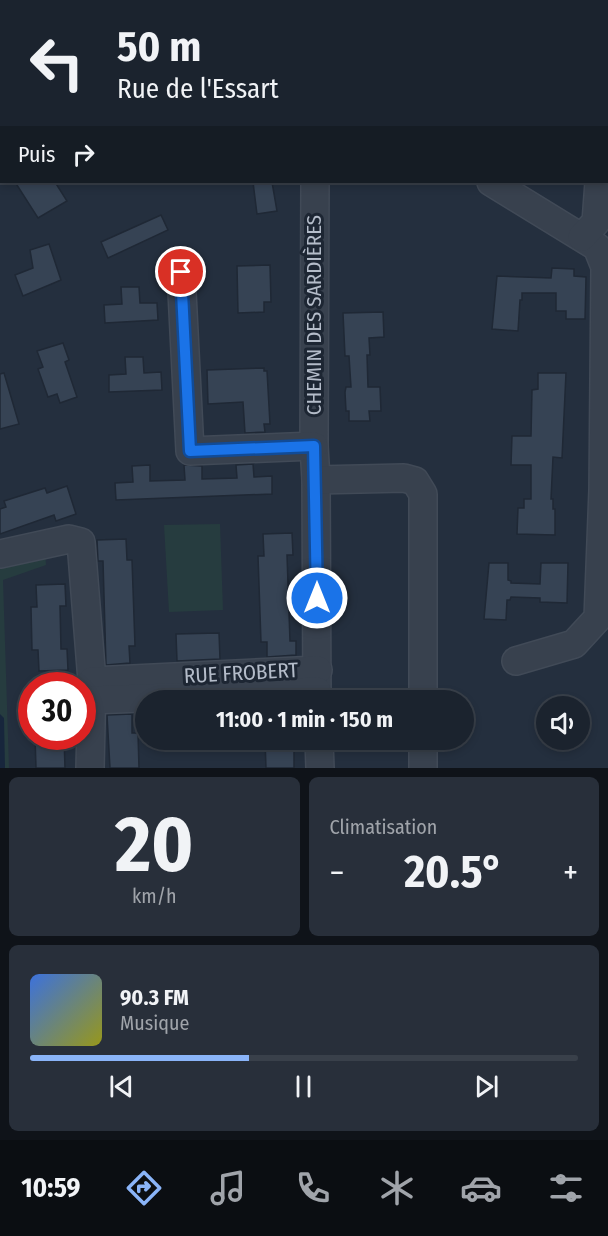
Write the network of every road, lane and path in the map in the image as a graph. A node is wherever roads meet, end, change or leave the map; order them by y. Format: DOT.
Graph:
graph roads {
  1 [pos="315,183"];
  2 [pos="493,183"];
  3 [pos="599,183"];
  4 [pos="596,243"];
  5 [pos="181,272"];
  6 [pos="314,446"];
  7 [pos="316,480"];
  8 [pos="605,490"];
  9 [pos="0,554"];
  10 [pos="516,661"];
  11 [pos="91,672"];
  12 [pos="317,687"];
  13 [pos="96,690"];
  14 [pos="423,690"];
  15 [pos="90,750"];
  16 [pos="319,750"];
  17 [pos="423,750"];
  18 [pos="90,768"];
  19 [pos="320,768"];
  20 [pos="423,768"];
  1 -- 6 [label="street, CHEMIN DES SARDIÈRES"];
  2 -- 4 [label="street"];
  3 -- 4 [label="street"];
  4 -- 8 [label="street"];
  5 -- 6 [label="street"];
  6 -- 7 [label="street, CHEMIN DES SARDIÈRES"];
  7 -- 12 [label="street, CHEMIN DES SARDIÈRES"];
  7 -- 14 [label="street"];
  8 -- 10 [label="street"];
  9 -- 11 [label="street"];
  12 -- 13 [label="street, RUE FROBERT"];
  15 -- 18 [label="street"];
  16 -- 19 [label="street"];
  17 -- 20 [label="street"];
}
